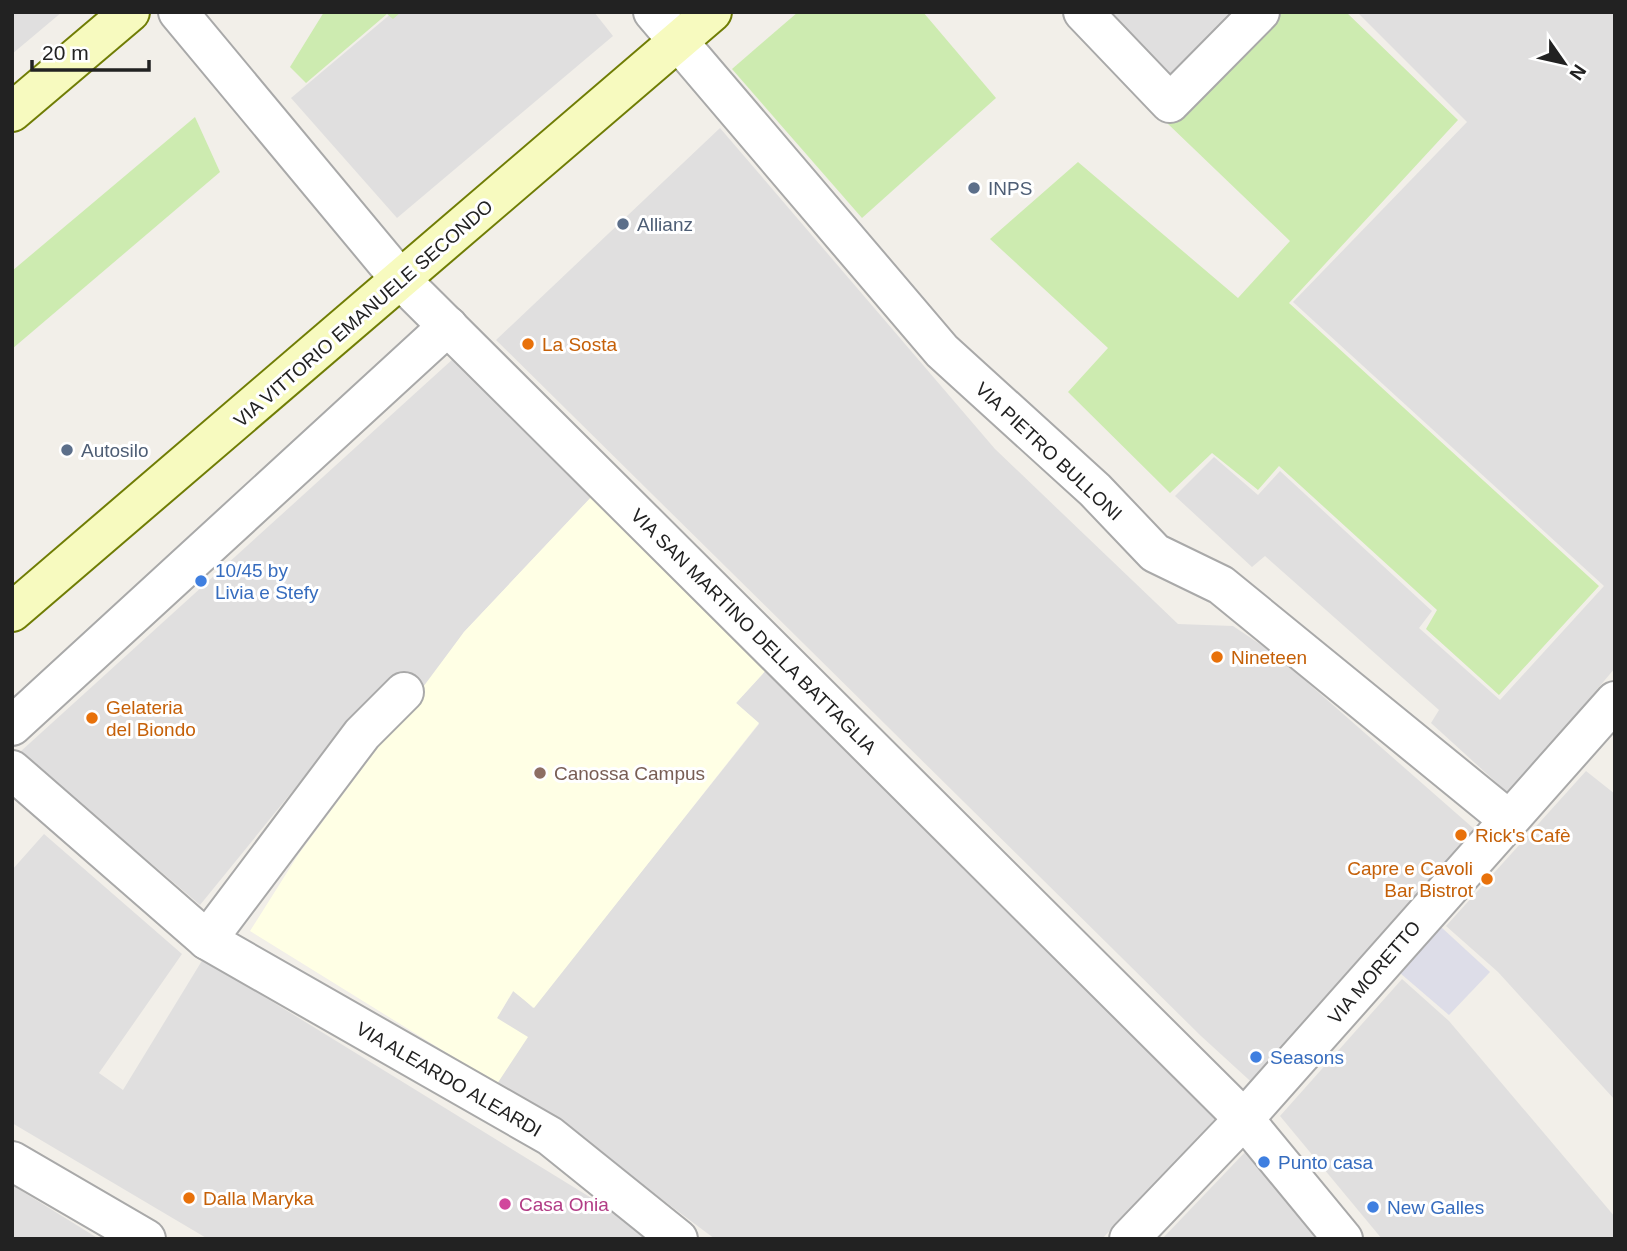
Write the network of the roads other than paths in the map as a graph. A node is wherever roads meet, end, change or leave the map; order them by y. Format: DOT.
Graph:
graph roads {
  1 [pos="130,12"];
  2 [pos="178,12"];
  3 [pos="653,12"];
  4 [pos="712,12"];
  5 [pos="1083,12"];
  6 [pos="1260,12"];
  7 [pos="677,43"];
  8 [pos="12,112"];
  9 [pos="401,280"];
  10 [pos="448,326"];
  11 [pos="12,612"];
  12 [pos="404,692"];
  13 [pos="1615,701"];
  14 [pos="12,726"];
  15 [pos="12,770"];
  16 [pos="1509,820"];
  17 [pos="207,940"];
  18 [pos="1244,1119"];
  19 [pos="12,1161"];
  20 [pos="146,1239"];
  21 [pos="678,1239"];
  22 [pos="1129,1239"];
  23 [pos="1343,1239"];
  1 -- 8 [label="main road"];
  2 -- 9 [label="street, VIA SAN MARTINO DELLA BATTAGLIA"];
  3 -- 7 [label="street, VIA PIETRO BULLONI"];
  4 -- 7 [label="main road, VIA VITTORIO EMANUELE SECONDO"];
  5 -- 6 [label="street"];
  7 -- 9 [label="main road, VIA VITTORIO EMANUELE SECONDO"];
  7 -- 16 [label="street, VIA PIETRO BULLONI"];
  9 -- 10 [label="street, VIA SAN MARTINO DELLA BATTAGLIA"];
  9 -- 11 [label="main road, VIA VITTORIO EMANUELE SECONDO"];
  10 -- 14 [label="street"];
  10 -- 18 [label="street, VIA SAN MARTINO DELLA BATTAGLIA"];
  12 -- 17 [label="street"];
  13 -- 16 [label="street, VIA MORETTO"];
  15 -- 17 [label="street, VIA ALEARDO ALEARDI"];
  16 -- 18 [label="street, VIA MORETTO"];
  17 -- 21 [label="street, VIA ALEARDO ALEARDI"];
  18 -- 22 [label="street, VIA MORETTO"];
  18 -- 23 [label="street, VIA SAN MARTINO DELLA BATTAGLIA"];
  19 -- 20 [label="street"];
}
